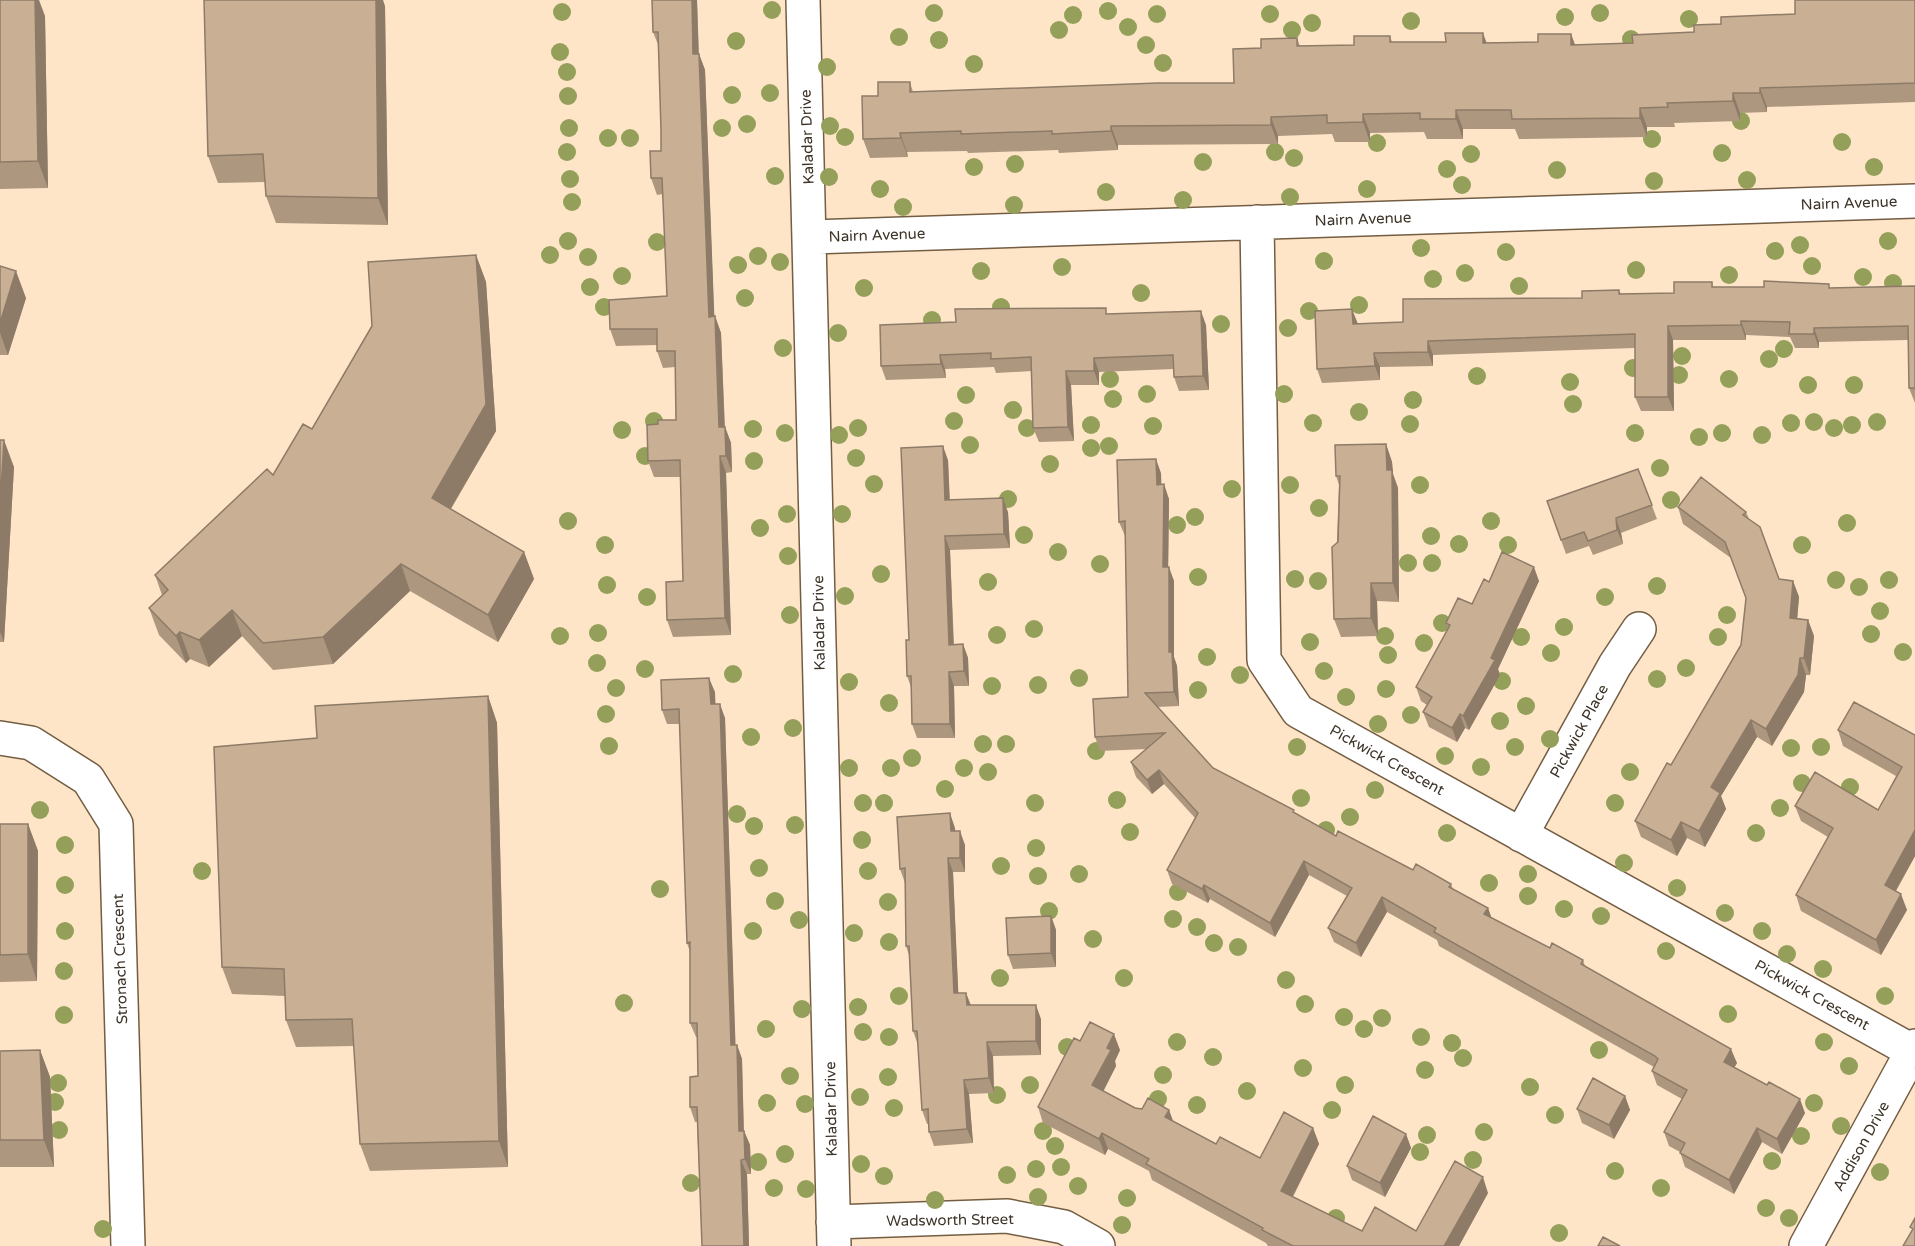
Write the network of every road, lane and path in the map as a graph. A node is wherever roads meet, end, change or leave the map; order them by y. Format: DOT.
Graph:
graph roads {
  1 [pos="803,0"];
  2 [pos="1915,201"];
  3 [pos="1257,222"];
  4 [pos="811,237"];
  5 [pos="1639,629"];
  6 [pos="0,738"];
  7 [pos="1521,835"];
  8 [pos="1914,1048"];
  9 [pos="833,1234"];
  10 [pos="128,1246"];
  11 [pos="1098,1246"];
  12 [pos="1806,1246"];
  1 -- 4 [label="street, Kaladar Drive"];
  2 -- 3 [label="street, Nairn Avenue"];
  3 -- 4 [label="street, Nairn Avenue"];
  3 -- 7 [label="street, Pickwick Crescent"];
  4 -- 9 [label="street, Kaladar Drive"];
  5 -- 7 [label="street, Pickwick Place"];
  6 -- 10 [label="street, Stronach Crescent"];
  7 -- 8 [label="street, Pickwick Crescent"];
  8 -- 12 [label="street, Addison Drive"];
  9 -- 11 [label="street, Wadsworth Street"];
}
